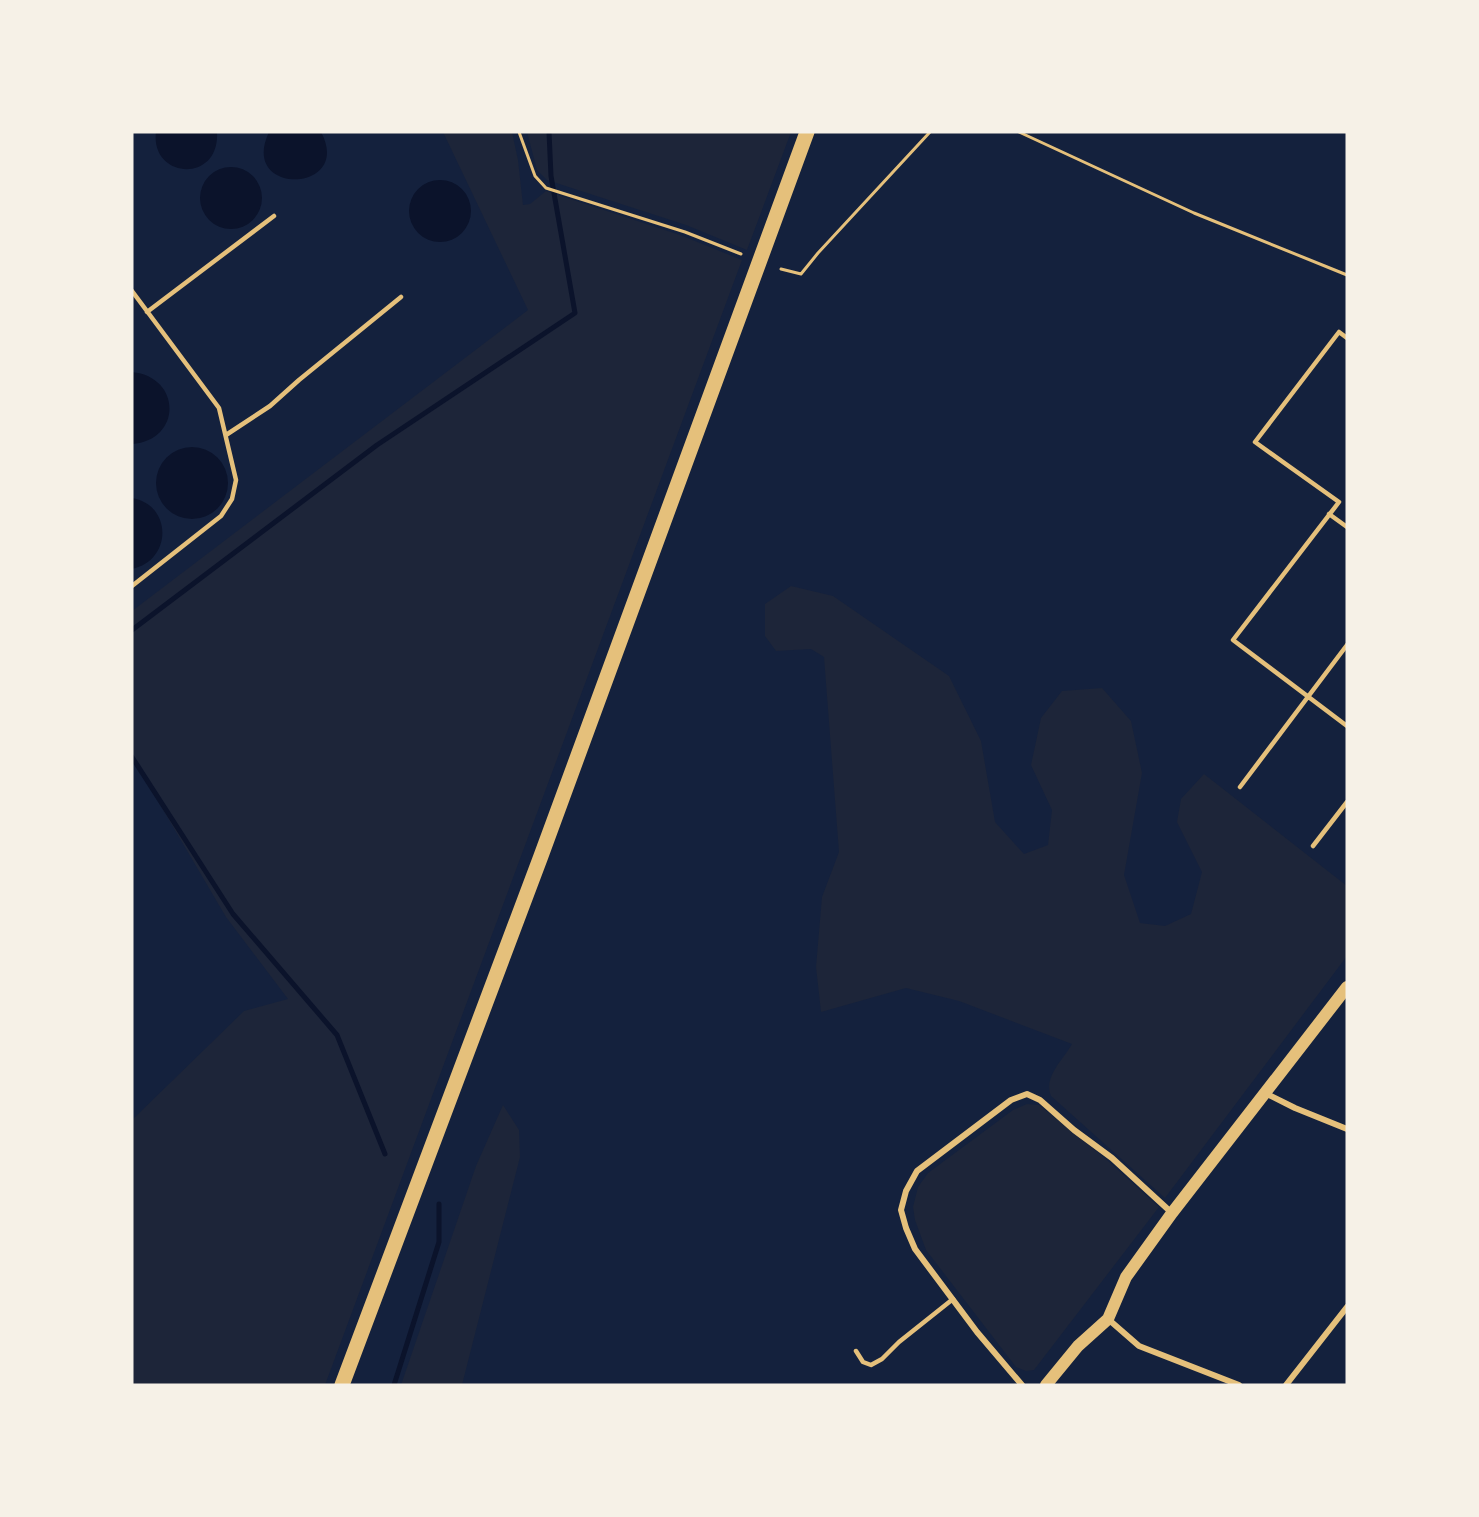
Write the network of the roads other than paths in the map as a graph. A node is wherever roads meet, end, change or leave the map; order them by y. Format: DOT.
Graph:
graph roads {
  1 [pos="807,132"];
  2 [pos="274,216"];
  3 [pos="132,291"];
  4 [pos="401,297"];
  5 [pos="147,312"];
  6 [pos="1347,338"];
  7 [pos="226,435"];
  8 [pos="1329,514"];
  9 [pos="1347,527"];
  10 [pos="132,586"];
  11 [pos="1347,645"];
  12 [pos="1308,697"];
  13 [pos="1347,726"];
  14 [pos="1240,787"];
  15 [pos="1347,802"];
  16 [pos="1313,846"];
  17 [pos="1347,987"];
  18 [pos="1266,1094"];
  19 [pos="1347,1129"];
  20 [pos="1172,1213"];
  21 [pos="953,1299"];
  22 [pos="1347,1308"];
  23 [pos="1108,1319"];
  24 [pos="856,1351"];
  25 [pos="1220,1382"];
  26 [pos="342,1385"];
  27 [pos="1022,1385"];
  28 [pos="1046,1385"];
  29 [pos="1239,1385"];
  30 [pos="1286,1385"];
  1 -- 26 [label="main road"];
  2 -- 5 [label="lane"];
  3 -- 5 [label="lane"];
  4 -- 7 [label="lane"];
  5 -- 7 [label="lane"];
  6 -- 8 [label="lane"];
  7 -- 10 [label="lane"];
  8 -- 9 [label="lane"];
  8 -- 12 [label="lane"];
  11 -- 12 [label="lane"];
  12 -- 13 [label="lane"];
  12 -- 14 [label="lane"];
  15 -- 16 [label="lane"];
  17 -- 18 [label="main road"];
  18 -- 19 [label="street"];
  18 -- 20 [label="main road"];
  20 -- 21 [label="street"];
  20 -- 23 [label="main road"];
  21 -- 24 [label="lane"];
  21 -- 27 [label="street"];
  22 -- 30 [label="street"];
  23 -- 25 [label="street"];
  23 -- 28 [label="main road"];
  25 -- 29 [label="street"];
}
